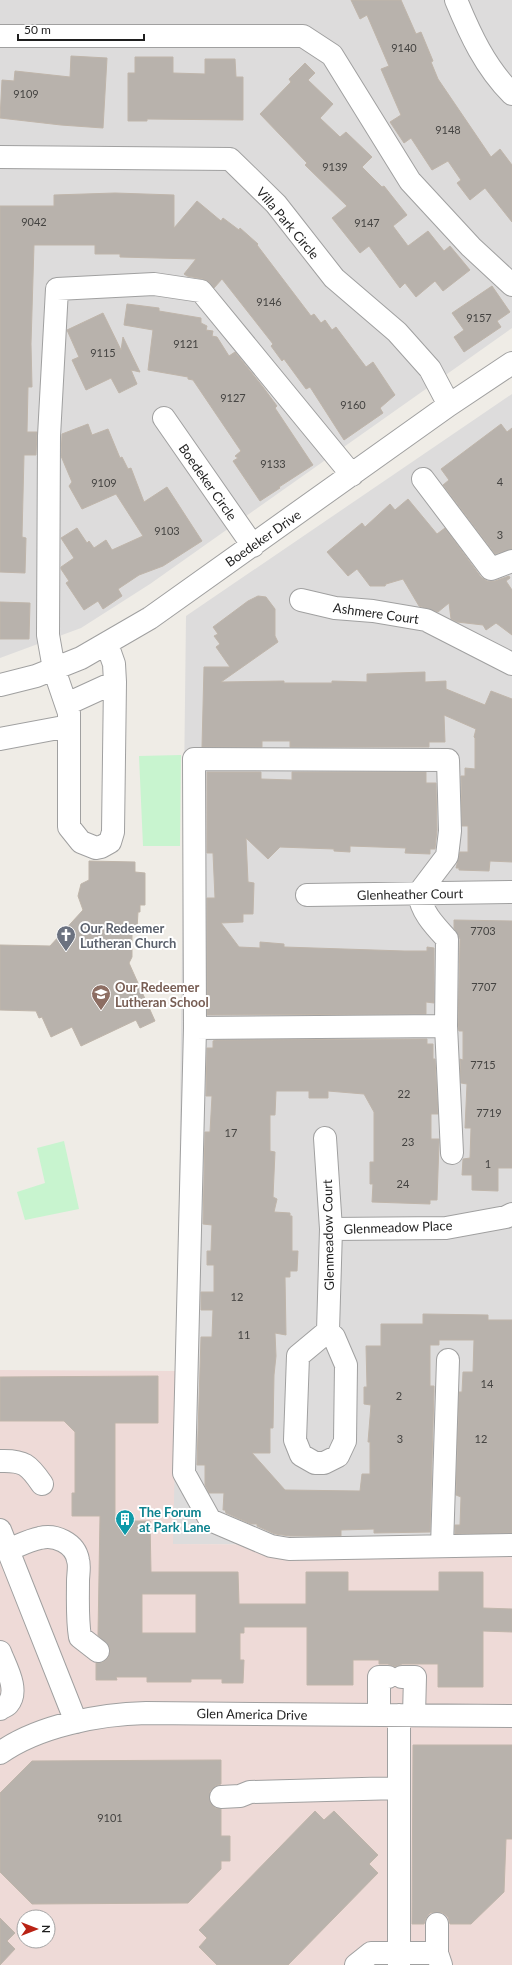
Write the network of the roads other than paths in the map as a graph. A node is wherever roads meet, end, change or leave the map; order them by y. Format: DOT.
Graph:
graph roads {
  1 [pos="456,0"];
  2 [pos="0,36"];
  3 [pos="512,94"];
  4 [pos="0,157"];
  5 [pos="512,285"];
  6 [pos="512,364"];
  7 [pos="449,405"];
  8 [pos="164,418"];
  9 [pos="352,475"];
  10 [pos="423,480"];
  11 [pos="253,546"];
  12 [pos="512,561"];
  13 [pos="301,600"];
  14 [pos="107,644"];
  15 [pos="512,664"];
  16 [pos="54,669"];
  17 [pos="115,682"];
  18 [pos="0,685"];
  19 [pos="67,704"];
  20 [pos="69,726"];
  21 [pos="0,739"];
  22 [pos="512,892"];
  23 [pos="419,893"];
  24 [pos="308,895"];
  25 [pos="446,1026"];
  26 [pos="195,1028"];
  27 [pos="325,1138"];
  28 [pos="452,1153"];
  29 [pos="510,1221"];
  30 [pos="331,1229"];
  31 [pos="328,1331"];
  32 [pos="448,1360"];
  33 [pos="0,1461"];
  34 [pos="42,1484"];
  35 [pos="0,1530"];
  36 [pos="442,1546"];
  37 [pos="512,1546"];
  38 [pos="8,1550"];
  39 [pos="98,1651"];
  40 [pos="0,1652"];
  41 [pos="0,1709"];
  42 [pos="398,1715"];
  43 [pos="512,1716"];
  44 [pos="76,1722"];
  45 [pos="0,1753"];
  46 [pos="399,1788"];
  47 [pos="221,1791"];
  48 [pos="437,1924"];
  49 [pos="399,1959"];
  50 [pos="439,1959"];
  51 [pos="356,1965"];
  1 -- 3 [label="street"];
  2 -- 5 [label="street"];
  4 -- 7 [label="street, Villa Park Circle"];
  6 -- 7 [label="street, Boedeker Drive"];
  7 -- 9 [label="street, Boedeker Drive"];
  8 -- 11 [label="street, Boedeker Circle"];
  9 -- 11 [label="street, Boedeker Drive"];
  9 -- 16 [label="street"];
  10 -- 12 [label="street"];
  11 -- 14 [label="street, Boedeker Drive"];
  13 -- 15 [label="street, Ashmere Court"];
  14 -- 16 [label="street, Boedeker Drive"];
  14 -- 17 [label="street"];
  16 -- 18 [label="street, Boedeker Drive"];
  16 -- 19 [label="street"];
  17 -- 19 [label="street"];
  17 -- 20 [label="street"];
  19 -- 20 [label="street"];
  20 -- 21 [label="street"];
  22 -- 23 [label="street, Glenheather Court"];
  23 -- 24 [label="street, Glenheather Court"];
  23 -- 25 [label="street"];
  23 -- 26 [label="street"];
  25 -- 26 [label="street"];
  25 -- 28 [label="street"];
  26 -- 36 [label="street"];
  27 -- 30 [label="street, Glenmeadow Court"];
  29 -- 30 [label="street, Glenmeadow Place"];
  30 -- 31 [label="street, Glenmeadow Court"];
  31 -- 31 [label="street"];
  32 -- 36 [label="street"];
  33 -- 34 [label="street"];
  35 -- 38 [label="street"];
  36 -- 37 [label="street"];
  38 -- 39 [label="street"];
  38 -- 44 [label="street"];
  40 -- 41 [label="street"];
  42 -- 42 [label="street"];
  42 -- 43 [label="street, Glen America Drive"];
  42 -- 44 [label="street, Glen America Drive"];
  42 -- 46 [label="street"];
  44 -- 45 [label="street, Glen America Drive"];
  46 -- 47 [label="street"];
  46 -- 49 [label="street"];
  48 -- 50 [label="street"];
  49 -- 50 [label="street"];
  49 -- 51 [label="street"];
}
